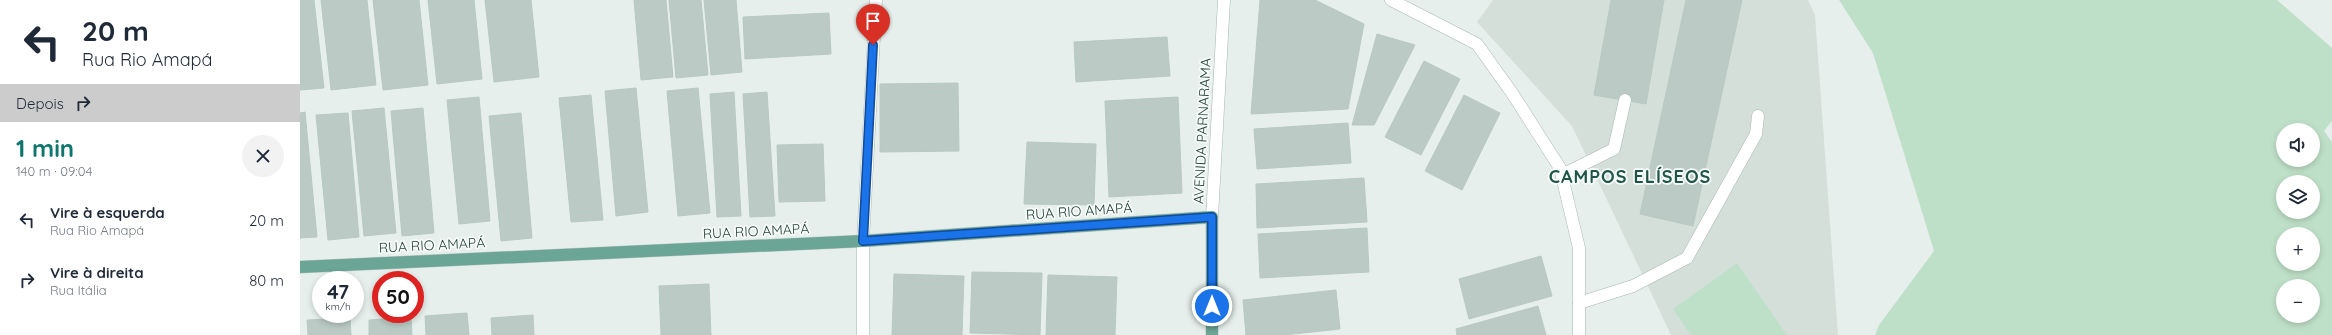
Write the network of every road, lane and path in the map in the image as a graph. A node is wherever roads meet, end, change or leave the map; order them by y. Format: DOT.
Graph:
graph roads {
  1 [pos="876,0"];
  2 [pos="1224,0"];
  3 [pos="1391,0"];
  4 [pos="1625,100"];
  5 [pos="1758,116"];
  6 [pos="1562,175"];
  7 [pos="1212,217"];
  8 [pos="863,241"];
  9 [pos="300,266"];
  10 [pos="1579,303"];
  11 [pos="863,335"];
  12 [pos="1212,335"];
  13 [pos="1579,335"];
  1 -- 8 [label="street"];
  2 -- 7 [label="street, AVENIDA PARNARAMA"];
  3 -- 6 [label="street"];
  4 -- 6 [label="street"];
  5 -- 10 [label="street"];
  6 -- 10 [label="street"];
  7 -- 8 [label="main road, RUA RIO AMAPÁ"];
  7 -- 12 [label="main road, AVENIDA PARNARAMA"];
  8 -- 9 [label="main road, RUA RIO AMAPÁ"];
  8 -- 11 [label="street"];
  10 -- 13 [label="street"];
}
